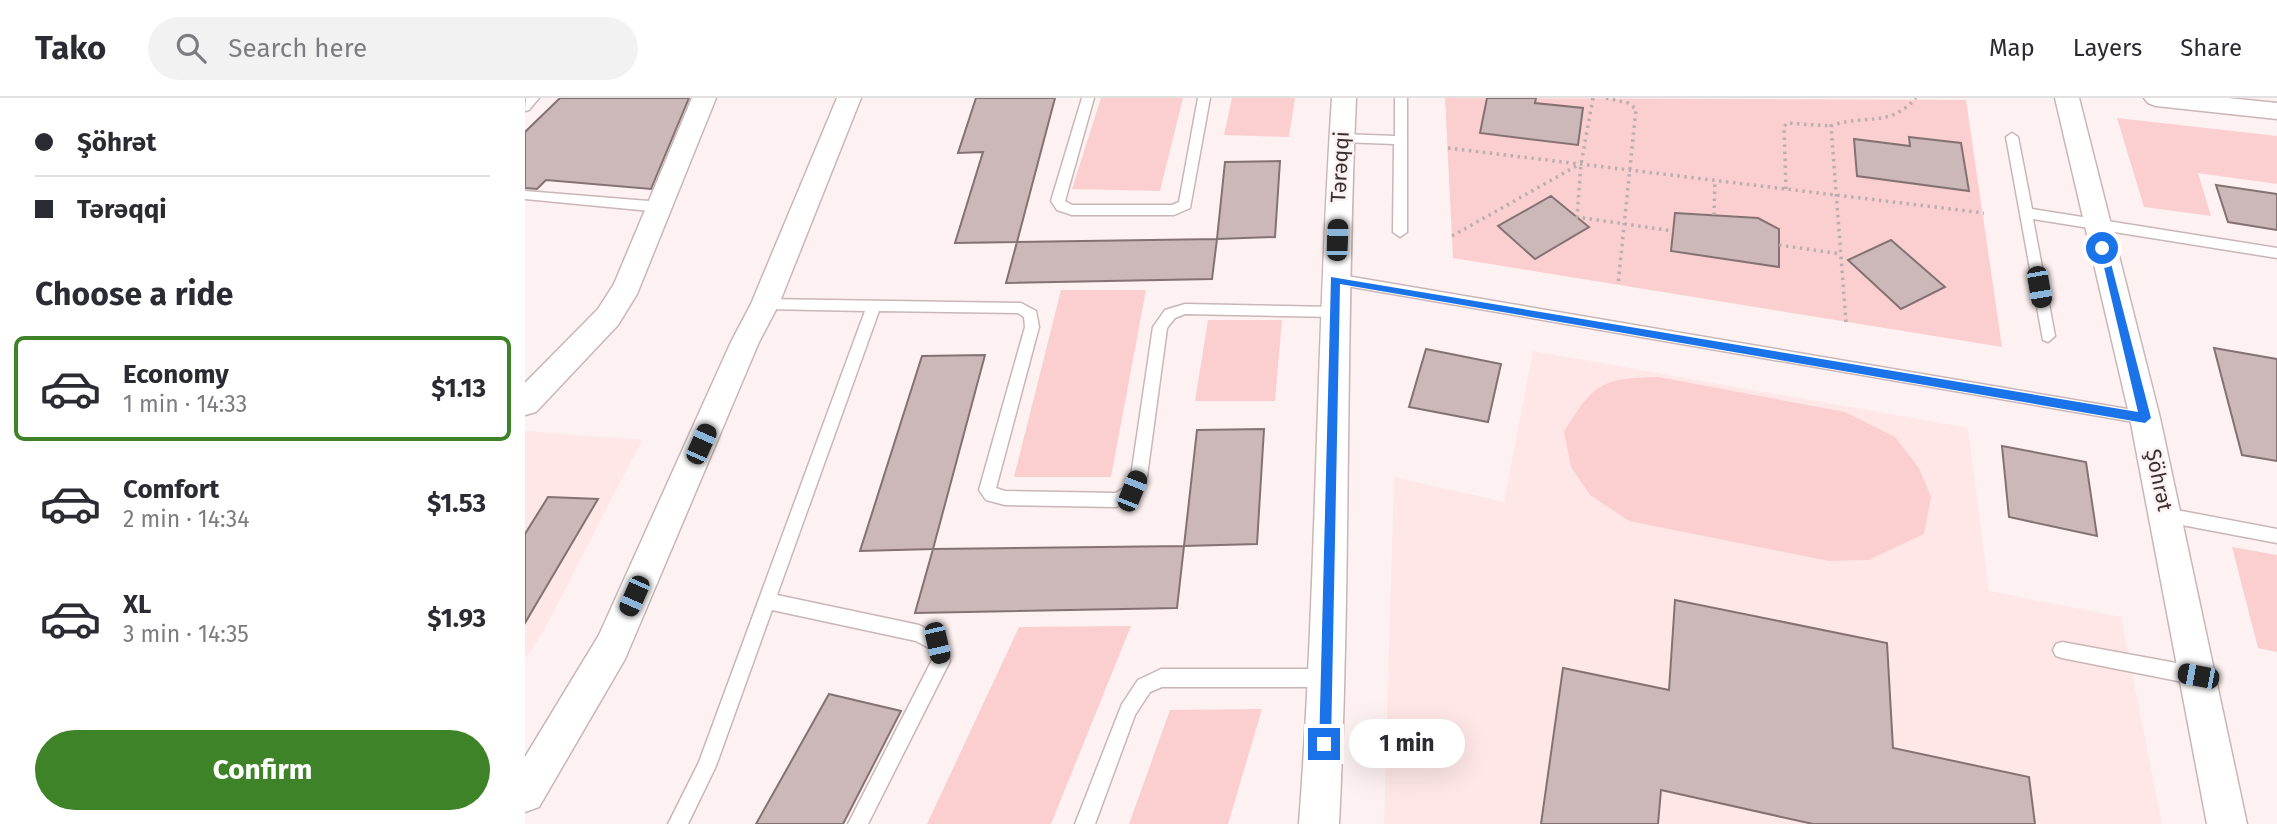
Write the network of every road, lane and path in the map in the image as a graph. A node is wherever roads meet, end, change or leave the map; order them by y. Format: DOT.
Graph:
graph roads {
  1 [pos="533,98"];
  2 [pos="704,98"];
  3 [pos="849,98"];
  4 [pos="1088,98"];
  5 [pos="1204,98"];
  6 [pos="1343,98"];
  7 [pos="1401,98"];
  8 [pos="1593,98"];
  9 [pos="1606,98"];
  10 [pos="1916,98"];
  11 [pos="2067,98"];
  12 [pos="2156,98"];
  13 [pos="525,107"];
  14 [pos="2277,111"];
  15 [pos="1831,126"];
  16 [pos="2012,137"];
  17 [pos="1341,138"];
  18 [pos="1401,140"];
  19 [pos="1448,148"];
  20 [pos="1581,164"];
  21 [pos="1628,170"];
  22 [pos="1716,180"];
  23 [pos="1786,189"];
  24 [pos="525,195"];
  25 [pos="1837,195"];
  26 [pos="661,207"];
  27 [pos="1984,213"];
  28 [pos="2027,213"];
  29 [pos="1714,215"];
  30 [pos="1623,224"];
  31 [pos="2096,224"];
  32 [pos="1673,231"];
  33 [pos="1400,232"];
  34 [pos="1452,236"];
  35 [pos="1779,245"];
  36 [pos="2277,253"];
  37 [pos="1841,254"];
  38 [pos="1335,279"];
  39 [pos="1618,285"];
  40 [pos="765,304"];
  41 [pos="873,307"];
  42 [pos="1334,312"];
  43 [pos="1846,322"];
  44 [pos="2048,336"];
  45 [pos="525,402"];
  46 [pos="2145,418"];
  47 [pos="2166,515"];
  48 [pos="2277,536"];
  49 [pos="768,601"];
  50 [pos="2062,650"];
  51 [pos="2198,676"];
  52 [pos="1326,678"];
  53 [pos="525,793"];
  54 [pos="678,824"];
  55 [pos="858,824"];
  56 [pos="1085,824"];
  57 [pos="1319,824"];
  58 [pos="2227,824"];
  1 -- 13 [label="lane"];
  2 -- 26 [label="street"];
  3 -- 40 [label="street"];
  4 -- 5 [label="lane"];
  6 -- 17 [label="street, Tərəqqi"];
  7 -- 18 [label="lane"];
  8 -- 20 [label="path"];
  9 -- 21 [label="path"];
  10 -- 15 [label="path"];
  11 -- 31 [label="street, Şöhrət"];
  12 -- 14 [label="street"];
  15 -- 23 [label="path"];
  15 -- 25 [label="path"];
  16 -- 28 [label="lane"];
  17 -- 18 [label="lane"];
  17 -- 38 [label="street, Tərəqqi"];
  18 -- 33 [label="lane"];
  19 -- 20 [label="path"];
  20 -- 21 [label="path"];
  20 -- 30 [label="path"];
  20 -- 34 [label="path"];
  21 -- 22 [label="path"];
  21 -- 30 [label="path"];
  22 -- 23 [label="path"];
  22 -- 29 [label="path"];
  23 -- 25 [label="path"];
  24 -- 26 [label="lane"];
  25 -- 27 [label="path"];
  25 -- 37 [label="path"];
  26 -- 45 [label="street"];
  28 -- 31 [label="lane"];
  28 -- 44 [label="lane"];
  30 -- 32 [label="path"];
  30 -- 39 [label="path"];
  31 -- 36 [label="lane"];
  31 -- 46 [label="street, Şöhrət"];
  35 -- 37 [label="path"];
  37 -- 43 [label="path"];
  38 -- 42 [label="street, Tərəqqi"];
  38 -- 46 [label="lane"];
  40 -- 41 [label="lane"];
  40 -- 53 [label="street"];
  41 -- 42 [label="lane"];
  41 -- 49 [label="lane"];
  42 -- 52 [label="street, Tərəqqi"];
  46 -- 47 [label="street, Şöhrət"];
  47 -- 48 [label="lane"];
  47 -- 51 [label="street, Şöhrət"];
  49 -- 54 [label="lane"];
  49 -- 55 [label="lane"];
  50 -- 51 [label="lane"];
  51 -- 58 [label="street, Şöhrət"];
  52 -- 56 [label="lane"];
  52 -- 57 [label="street, Tərəqqi"];
}
